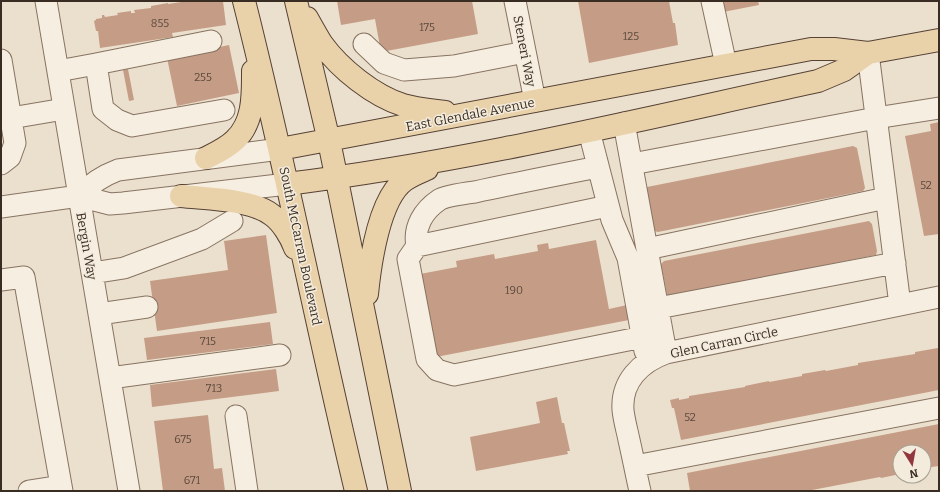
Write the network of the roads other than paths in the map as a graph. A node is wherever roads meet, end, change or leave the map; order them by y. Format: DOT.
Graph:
graph roads {
  1 [pos="46,1"];
  2 [pos="244,1"];
  3 [pos="296,1"];
  4 [pos="516,1"];
  5 [pos="712,1"];
  6 [pos="253,36"];
  7 [pos="939,40"];
  8 [pos="211,42"];
  9 [pos="364,44"];
  10 [pos="525,52"];
  11 [pos="868,54"];
  12 [pos="1,60"];
  13 [pos="96,64"];
  14 [pos="726,65"];
  15 [pos="58,71"];
  16 [pos="535,101"];
  17 [pos="64,108"];
  18 [pos="939,108"];
  19 [pos="224,110"];
  20 [pos="466,114"];
  21 [pos="11,118"];
  22 [pos="876,118"];
  23 [pos="624,123"];
  24 [pos="589,131"];
  25 [pos="329,140"];
  26 [pos="280,149"];
  27 [pos="472,155"];
  28 [pos="206,158"];
  29 [pos="1,164"];
  30 [pos="632,164"];
  31 [pos="598,167"];
  32 [pos="337,178"];
  33 [pos="287,184"];
  34 [pos="79,196"];
  35 [pos="181,196"];
  36 [pos="886,198"];
  37 [pos="608,206"];
  38 [pos="1,207"];
  39 [pos="232,221"];
  40 [pos="417,246"];
  41 [pos="647,249"];
  42 [pos="894,263"];
  43 [pos="92,273"];
  44 [pos="308,279"];
  45 [pos="1,280"];
  46 [pos="939,297"];
  47 [pos="900,305"];
  48 [pos="147,307"];
  49 [pos="658,308"];
  50 [pos="99,314"];
  51 [pos="365,317"];
  52 [pos="643,337"];
  53 [pos="280,355"];
  54 [pos="657,357"];
  55 [pos="110,378"];
  56 [pos="939,408"];
  57 [pos="236,416"];
  58 [pos="635,466"];
  59 [pos="62,488"];
  60 [pos="29,491"];
  61 [pos="129,491"];
  62 [pos="247,491"];
  63 [pos="356,491"];
  64 [pos="400,491"];
  65 [pos="640,491"];
  1 -- 15 [label="street, Bergin Way"];
  2 -- 6 [label="main road, South McCarran Boulevard"];
  3 -- 20 [label="main road"];
  3 -- 25 [label="main road"];
  4 -- 10 [label="street, Steneri Way"];
  5 -- 14 [label="street"];
  6 -- 26 [label="main road, South McCarran Boulevard"];
  6 -- 28 [label="main road"];
  7 -- 11 [label="main road, East Glendale Avenue"];
  8 -- 13 [label="street"];
  9 -- 10 [label="street"];
  10 -- 16 [label="street, Steneri Way"];
  11 -- 14 [label="main road, East Glendale Avenue"];
  11 -- 22 [label="street"];
  11 -- 23 [label="main road, East Glendale Avenue"];
  12 -- 21 [label="street"];
  13 -- 15 [label="street"];
  13 -- 19 [label="street"];
  14 -- 16 [label="main road, East Glendale Avenue"];
  15 -- 17 [label="street, Bergin Way"];
  16 -- 20 [label="main road, East Glendale Avenue"];
  17 -- 21 [label="street"];
  17 -- 34 [label="street, Bergin Way"];
  18 -- 22 [label="street"];
  20 -- 25 [label="main road, East Glendale Avenue"];
  21 -- 29 [label="street"];
  22 -- 30 [label="street"];
  22 -- 36 [label="street"];
  23 -- 24 [label="main road, East Glendale Avenue"];
  23 -- 30 [label="street"];
  24 -- 27 [label="main road, East Glendale Avenue"];
  24 -- 31 [label="street"];
  25 -- 26 [label="main road, East Glendale Avenue"];
  25 -- 32 [label="main road"];
  26 -- 28 [label="street, East Glendale Avenue"];
  26 -- 33 [label="main road, South McCarran Boulevard"];
  27 -- 32 [label="main road, East Glendale Avenue"];
  27 -- 51 [label="main road"];
  28 -- 34 [label="street, East Glendale Avenue"];
  30 -- 41 [label="street"];
  31 -- 37 [label="street"];
  31 -- 40 [label="street"];
  32 -- 33 [label="main road, East Glendale Avenue"];
  32 -- 51 [label="main road"];
  33 -- 35 [label="street, East Glendale Avenue"];
  33 -- 44 [label="main road, South McCarran Boulevard"];
  34 -- 35 [label="street, East Glendale Avenue"];
  34 -- 38 [label="street, East Glendale Avenue"];
  34 -- 43 [label="street, Bergin Way"];
  35 -- 44 [label="main road"];
  36 -- 41 [label="street"];
  36 -- 42 [label="street"];
  37 -- 40 [label="street"];
  37 -- 52 [label="street"];
  39 -- 43 [label="street"];
  40 -- 52 [label="street"];
  41 -- 49 [label="street"];
  42 -- 47 [label="street"];
  42 -- 49 [label="street"];
  43 -- 50 [label="street, Bergin Way"];
  44 -- 63 [label="main road, South McCarran Boulevard"];
  45 -- 59 [label="street"];
  46 -- 47 [label="street, Glen Carran Circle"];
  47 -- 54 [label="street, Glen Carran Circle"];
  48 -- 50 [label="street"];
  49 -- 54 [label="street"];
  50 -- 55 [label="street, Bergin Way"];
  51 -- 64 [label="main road"];
  52 -- 54 [label="street"];
  53 -- 55 [label="street"];
  54 -- 58 [label="street"];
  55 -- 61 [label="street, Bergin Way"];
  56 -- 58 [label="street"];
  57 -- 62 [label="street"];
  58 -- 65 [label="street"];
  59 -- 60 [label="street"];
}
